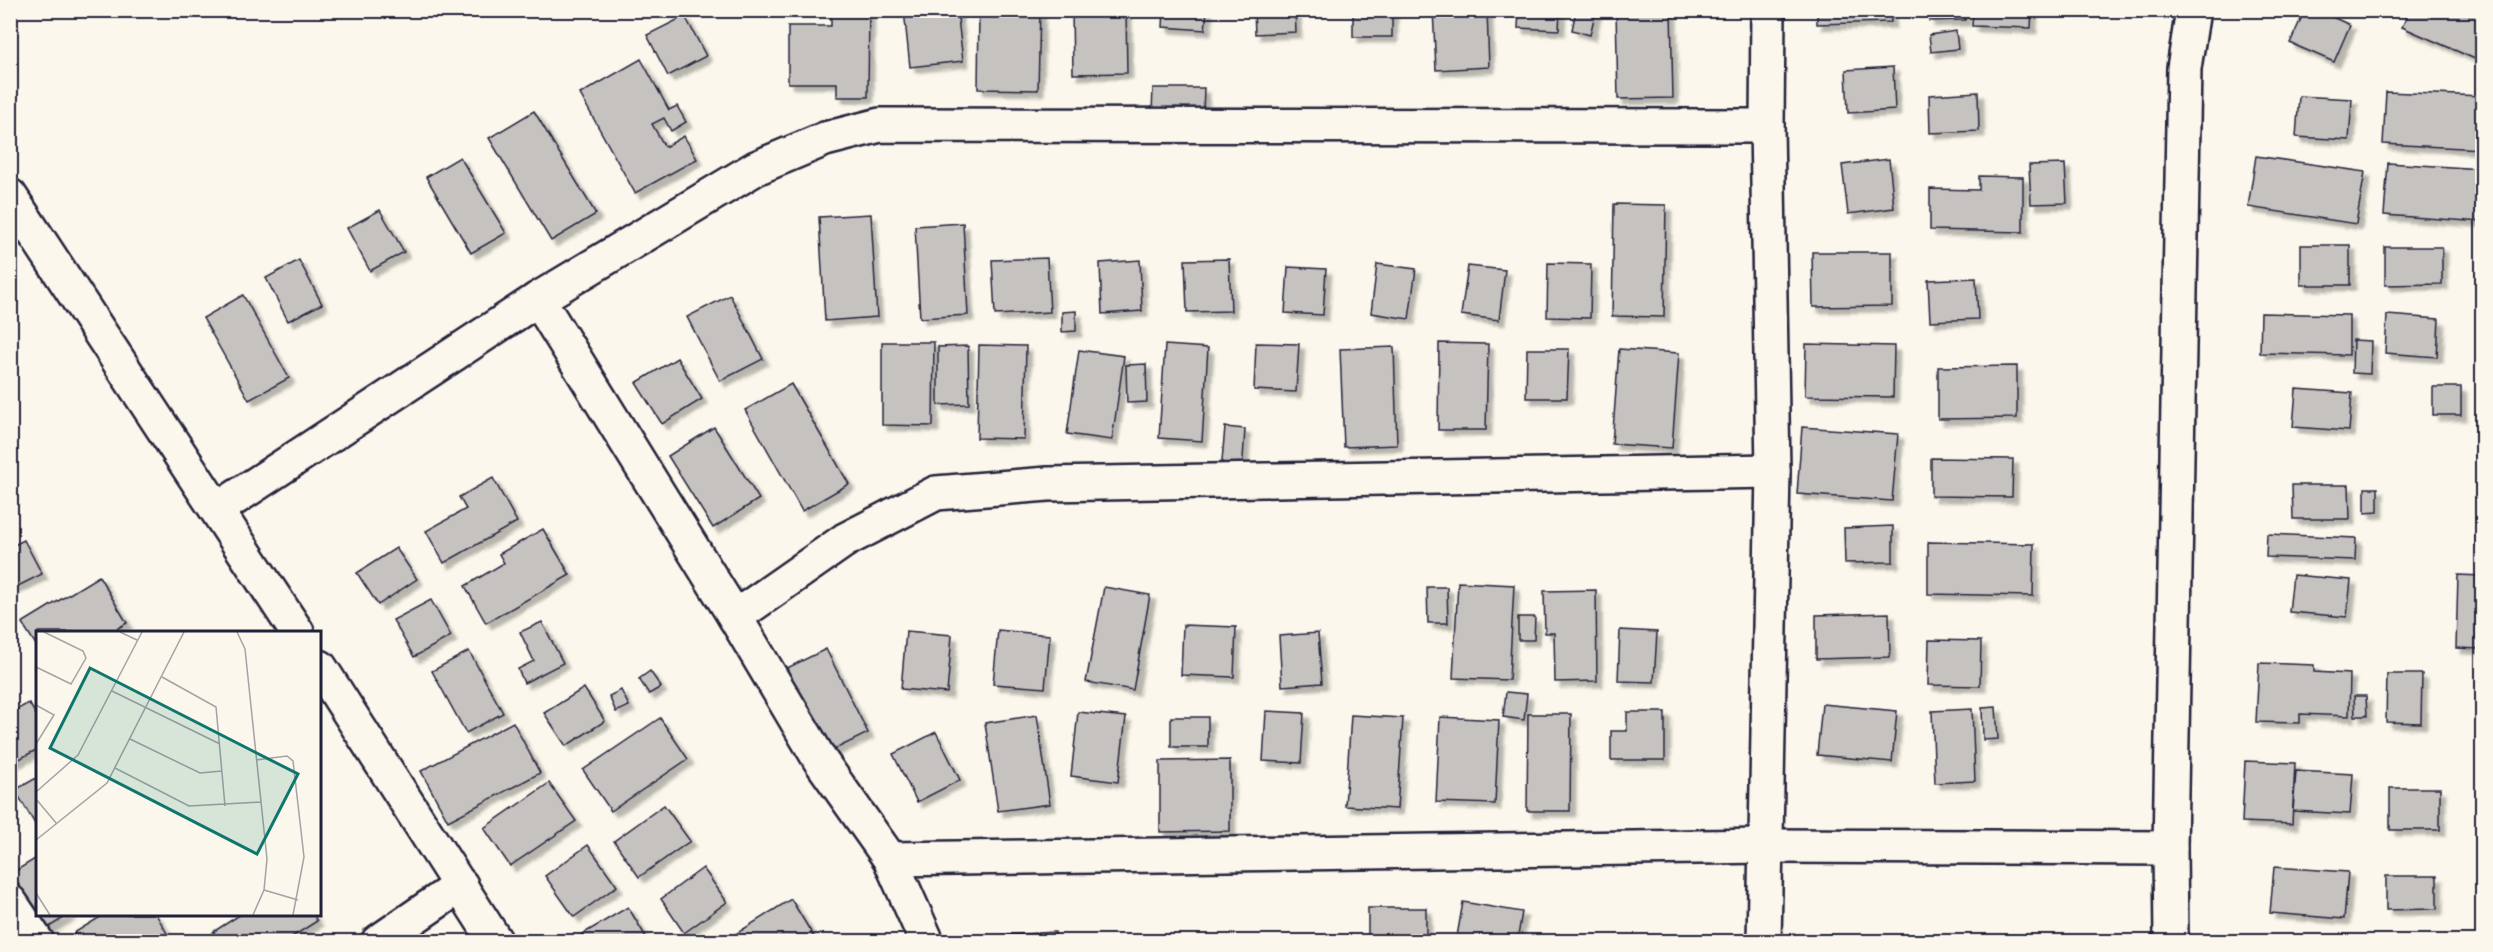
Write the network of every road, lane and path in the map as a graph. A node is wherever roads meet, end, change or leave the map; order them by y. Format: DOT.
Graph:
graph roads {
  1 [pos="1768,10"];
  2 [pos="2193,10"];
  3 [pos="1767,126"];
  4 [pos="10,196"];
  5 [pos="538,299"];
  6 [pos="1773,471"];
  7 [pos="218,509"];
  8 [pos="735,617"];
  9 [pos="296,631"];
  10 [pos="321,669"];
  11 [pos="1766,846"];
  12 [pos="2170,848"];
  13 [pos="890,860"];
  14 [pos="461,885"];
  15 [pos="10,902"];
  16 [pos="37,942"];
  17 [pos="378,942"];
  18 [pos="496,942"];
  19 [pos="927,942"];
  20 [pos="1764,942"];
  21 [pos="2172,942"];
  1 -- 3 [label="street"];
  2 -- 12 [label="street"];
  3 -- 5 [label="street"];
  3 -- 6 [label="street"];
  4 -- 7 [label="street"];
  5 -- 7 [label="street"];
  5 -- 8 [label="street"];
  6 -- 8 [label="street"];
  6 -- 11 [label="street"];
  7 -- 9 [label="street"];
  8 -- 13 [label="street"];
  10 -- 14 [label="street"];
  11 -- 12 [label="street"];
  11 -- 13 [label="street"];
  11 -- 20 [label="street"];
  12 -- 21 [label="street"];
  13 -- 19 [label="street"];
  14 -- 17 [label="street"];
  14 -- 18 [label="street"];
  15 -- 16 [label="street"];
}
